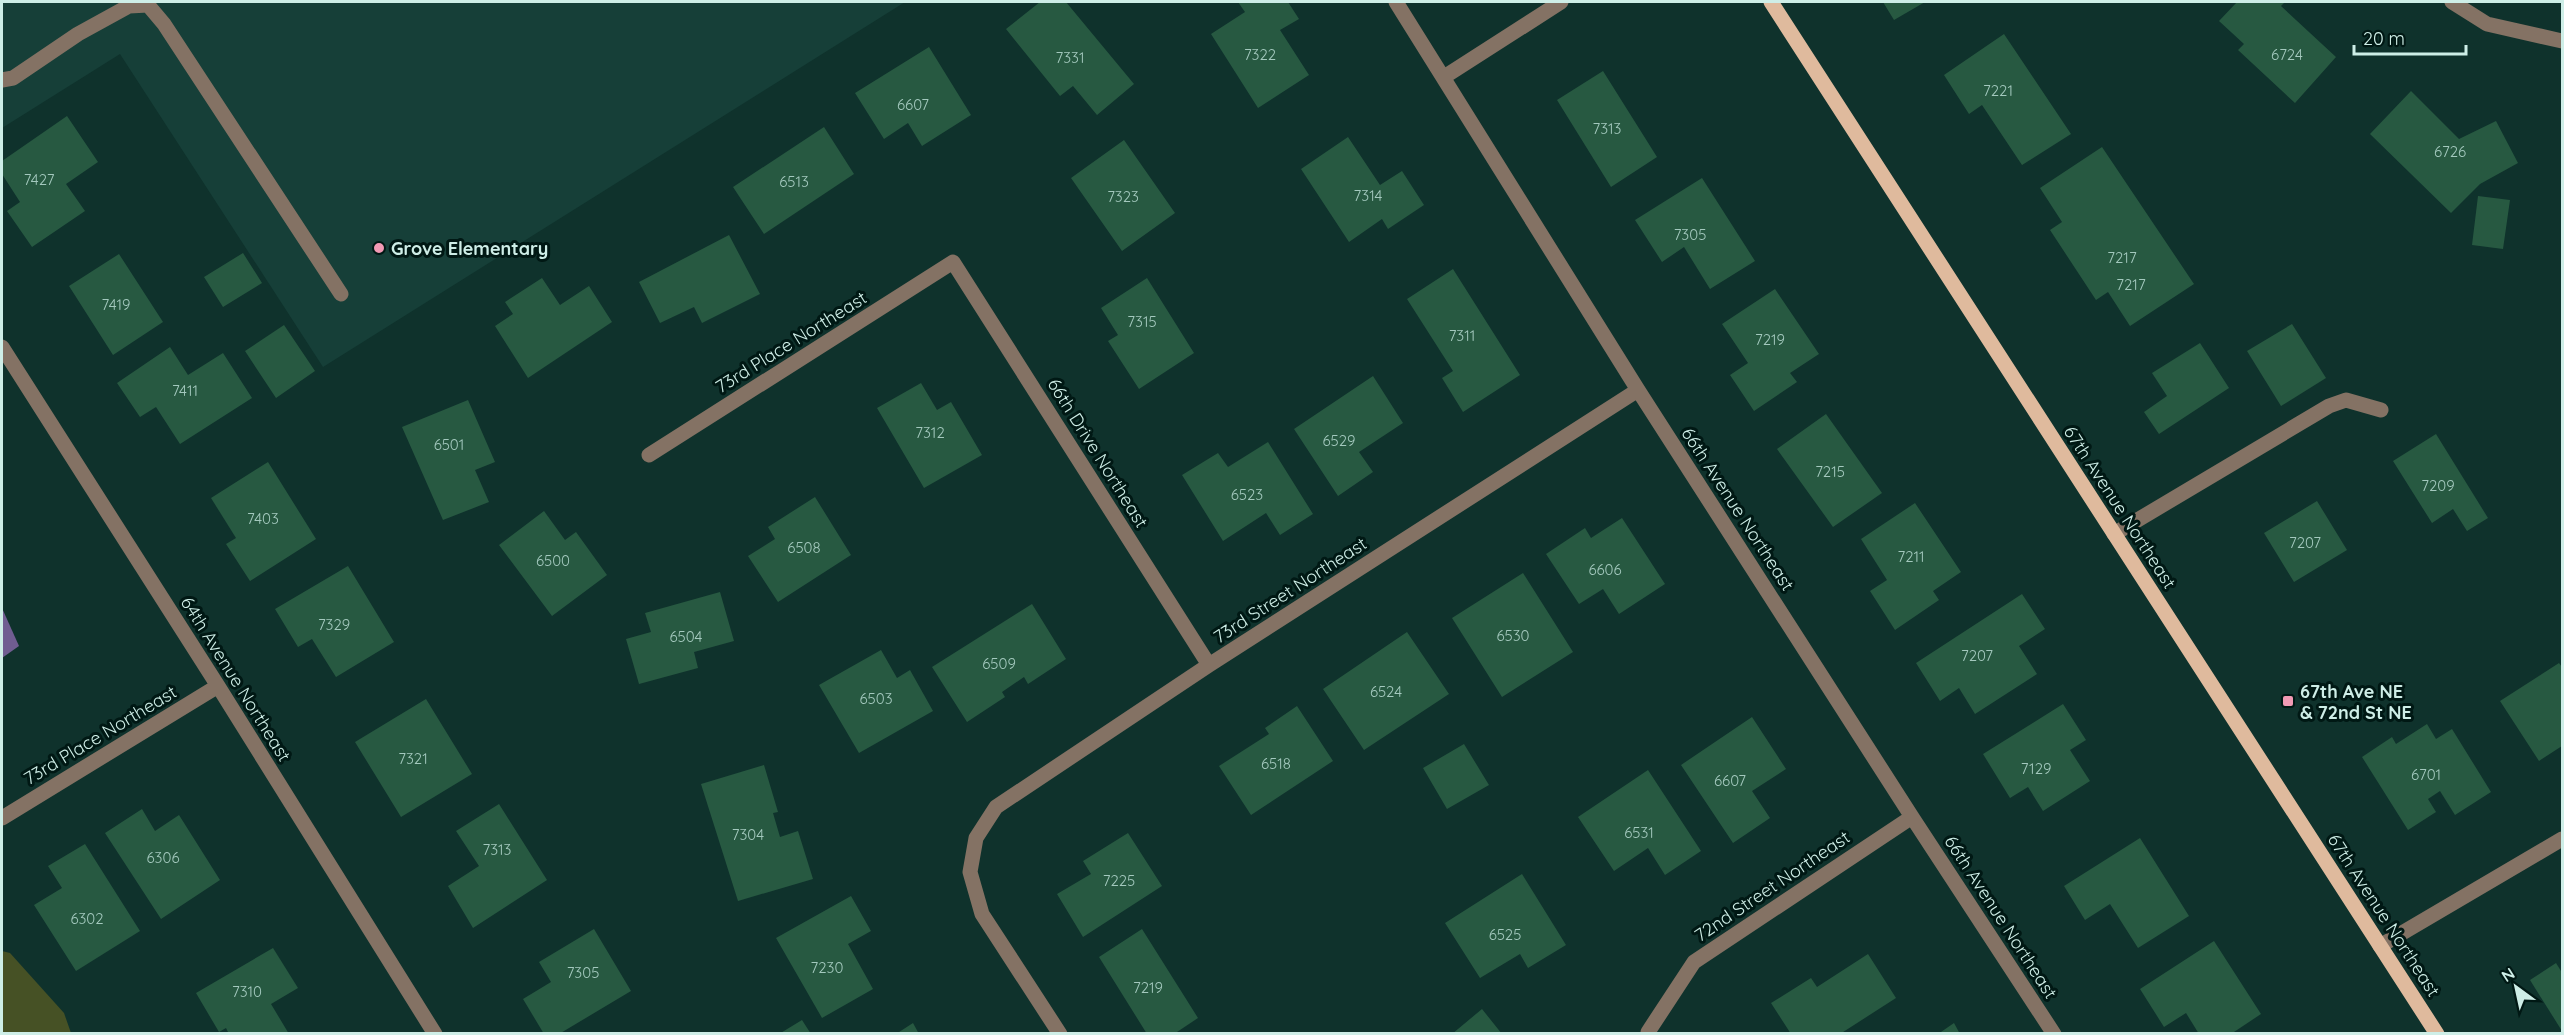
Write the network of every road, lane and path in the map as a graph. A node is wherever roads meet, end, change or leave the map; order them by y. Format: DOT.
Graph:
graph roads {
  1 [pos="1396,2"];
  2 [pos="1561,2"];
  3 [pos="1771,2"];
  4 [pos="2452,2"];
  5 [pos="151,3"];
  6 [pos="2562,41"];
  7 [pos="1444,77"];
  8 [pos="2,80"];
  9 [pos="953,262"];
  10 [pos="341,294"];
  11 [pos="2,347"];
  12 [pos="1638,390"];
  13 [pos="2381,410"];
  14 [pos="649,455"];
  15 [pos="2114,534"];
  16 [pos="1209,665"];
  17 [pos="218,686"];
  18 [pos="1912,817"];
  19 [pos="2,818"];
  20 [pos="2562,839"];
  21 [pos="2380,946"];
  22 [pos="1648,1032"];
  23 [pos="435,1034"];
  24 [pos="1060,1034"];
  25 [pos="2054,1034"];
  26 [pos="2437,1034"];
  1 -- 7 [label="street, 66th Avenue Northeast"];
  2 -- 7 [label="street"];
  3 -- 15 [label="main road, 67th Avenue Northeast"];
  4 -- 6 [label="street"];
  5 -- 8 [label="street"];
  5 -- 10 [label="street"];
  7 -- 12 [label="street, 66th Avenue Northeast"];
  9 -- 14 [label="street, 73rd Place Northeast"];
  9 -- 16 [label="street, 66th Drive Northeast"];
  11 -- 17 [label="street, 64th Avenue Northeast"];
  12 -- 16 [label="street, 73rd Street Northeast"];
  12 -- 18 [label="street, 66th Avenue Northeast"];
  13 -- 15 [label="street"];
  15 -- 21 [label="main road, 67th Avenue Northeast"];
  16 -- 24 [label="street, 73rd Street Northeast"];
  17 -- 19 [label="street, 73rd Place Northeast"];
  17 -- 23 [label="street, 64th Avenue Northeast"];
  18 -- 22 [label="street, 72nd Street Northeast"];
  18 -- 25 [label="street, 66th Avenue Northeast"];
  20 -- 21 [label="street"];
  21 -- 26 [label="main road, 67th Avenue Northeast"];
}
